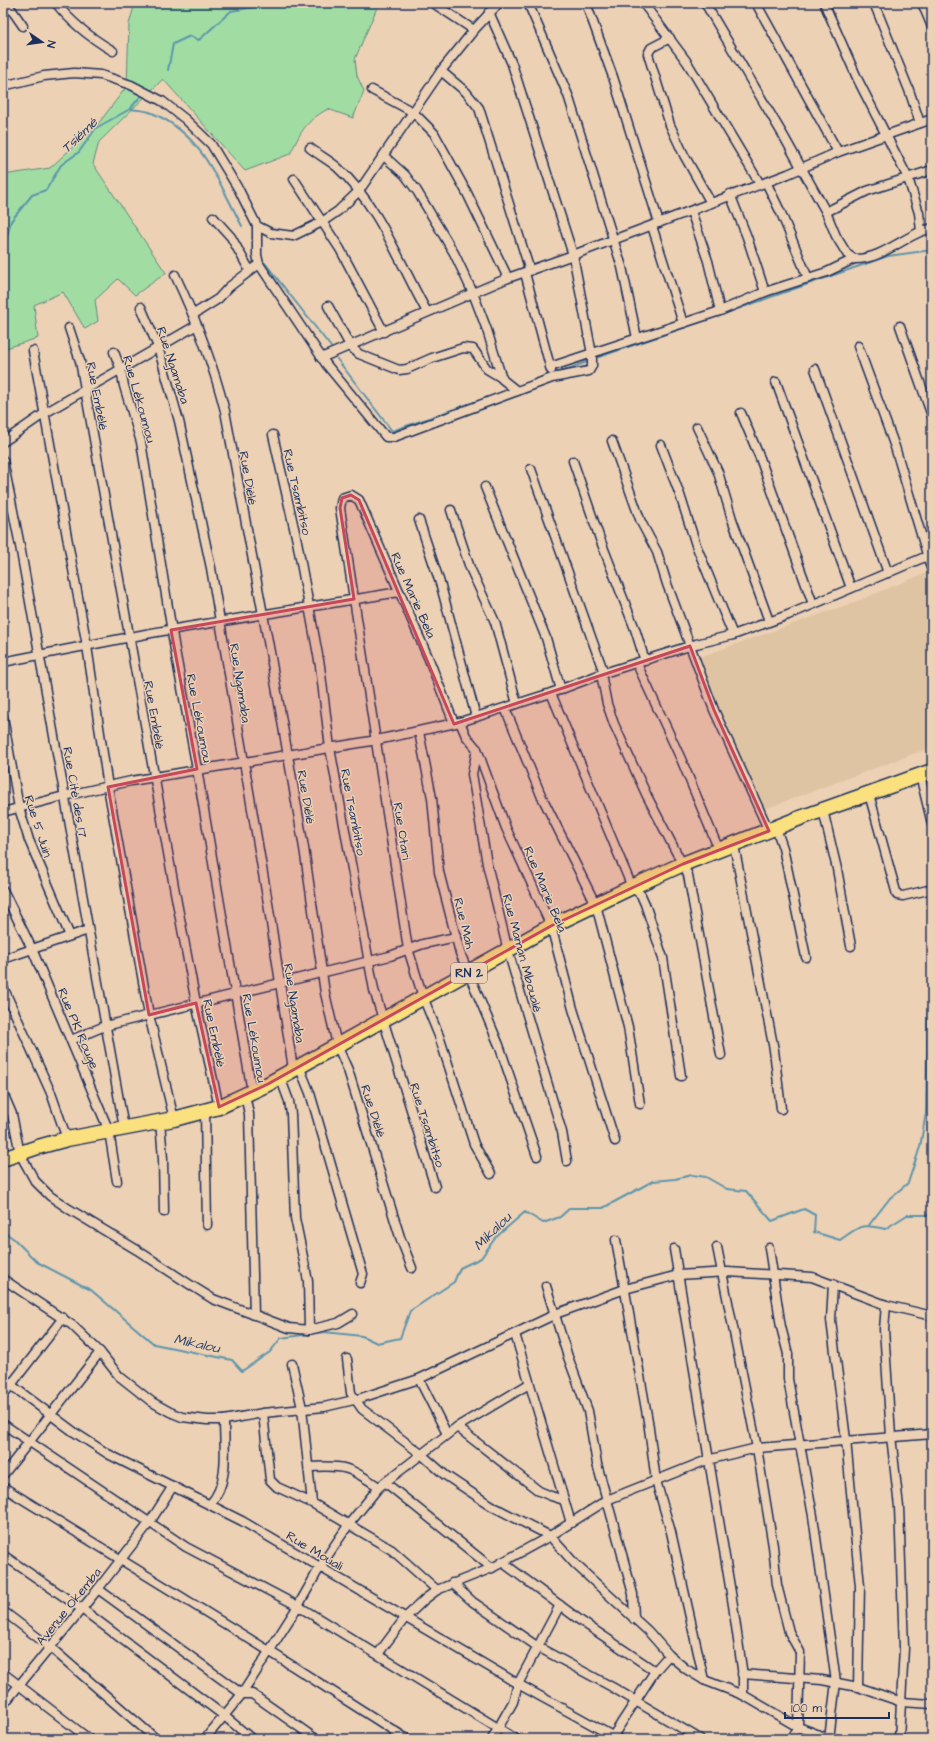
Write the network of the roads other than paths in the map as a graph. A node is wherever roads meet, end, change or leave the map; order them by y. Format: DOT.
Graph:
graph roads {
  1 [pos="7,3"];
  2 [pos="56,3"];
  3 [pos="433,3"];
  4 [pos="499,3"];
  5 [pos="528,3"];
  6 [pos="586,3"];
  7 [pos="643,3"];
  8 [pos="705,3"];
  9 [pos="756,3"];
  10 [pos="824,3"];
  11 [pos="874,3"];
  12 [pos="922,3"];
  13 [pos="489,12"];
  14 [pos="23,26"];
  15 [pos="932,27"];
  16 [pos="474,30"];
  17 [pos="670,38"];
  18 [pos="113,51"];
  19 [pos="441,71"];
  20 [pos="3,86"];
  21 [pos="372,90"];
  22 [pos="413,112"];
  23 [pos="932,119"];
  24 [pos="920,123"];
  25 [pos="887,135"];
  26 [pos="310,148"];
  27 [pos="838,152"];
  28 [pos="384,156"];
  29 [pos="800,168"];
  30 [pos="932,170"];
  31 [pos="908,178"];
  32 [pos="294,179"];
  33 [pos="763,183"];
  34 [pos="359,192"];
  35 [pos="730,194"];
  36 [pos="711,203"];
  37 [pos="691,210"];
  38 [pos="826,212"];
  39 [pos="213,217"];
  40 [pos="322,222"];
  41 [pos="655,224"];
  42 [pos="257,226"];
  43 [pos="932,228"];
  44 [pos="921,231"];
  45 [pos="614,240"];
  46 [pos="573,256"];
  47 [pos="854,259"];
  48 [pos="259,264"];
  49 [pos="250,271"];
  50 [pos="527,272"];
  51 [pos="175,275"];
  52 [pos="508,278"];
  53 [pos="808,278"];
  54 [pos="765,292"];
  55 [pos="473,293"];
  56 [pos="328,306"];
  57 [pos="140,308"];
  58 [pos="720,311"];
  59 [pos="427,312"];
  60 [pos="194,314"];
  61 [pos="683,323"];
  62 [pos="197,325"];
  63 [pos="900,326"];
  64 [pos="69,328"];
  65 [pos="384,332"];
  66 [pos="637,338"];
  67 [pos="858,346"];
  68 [pos="158,347"];
  69 [pos="351,347"];
  70 [pos="33,351"];
  71 [pos="114,352"];
  72 [pos="592,354"];
  73 [pos="321,358"];
  74 [pos="550,367"];
  75 [pos="815,369"];
  76 [pos="121,370"];
  77 [pos="502,378"];
  78 [pos="552,378"];
  79 [pos="776,382"];
  80 [pos="84,390"];
  81 [pos="517,391"];
  82 [pos="45,413"];
  83 [pos="741,413"];
  84 [pos="932,416"];
  85 [pos="697,426"];
  86 [pos="272,435"];
  87 [pos="612,441"];
  88 [pos="3,442"];
  89 [pos="661,445"];
  90 [pos="3,460"];
  91 [pos="573,461"];
  92 [pos="531,469"];
  93 [pos="485,487"];
  94 [pos="359,500"];
  95 [pos="451,510"];
  96 [pos="419,520"];
  97 [pos="929,556"];
  98 [pos="932,571"];
  99 [pos="888,573"];
  100 [pos="852,588"];
  101 [pos="399,592"];
  102 [pos="354,599"];
  103 [pos="813,604"];
  104 [pos="308,607"];
  105 [pos="262,616"];
  106 [pos="769,621"];
  107 [pos="219,622"];
  108 [pos="171,630"];
  109 [pos="733,635"];
  110 [pos="129,638"];
  111 [pos="87,646"];
  112 [pos="690,646"];
  113 [pos="39,655"];
  114 [pos="645,661"];
  115 [pos="3,662"];
  116 [pos="636,664"];
  117 [pos="603,674"];
  118 [pos="561,690"];
  119 [pos="551,693"];
  120 [pos="517,704"];
  121 [pos="505,708"];
  122 [pos="3,717"];
  123 [pos="476,717"];
  124 [pos="457,722"];
  125 [pos="419,732"];
  126 [pos="377,740"];
  127 [pos="330,748"];
  128 [pos="477,748"];
  129 [pos="288,754"];
  130 [pos="242,762"];
  131 [pos="198,769"];
  132 [pos="926,773"];
  133 [pos="153,777"];
  134 [pos="108,787"];
  135 [pos="869,794"];
  136 [pos="64,796"];
  137 [pos="19,808"];
  138 [pos="823,810"];
  139 [pos="3,812"];
  140 [pos="932,824"];
  141 [pos="773,830"];
  142 [pos="734,845"];
  143 [pos="719,850"];
  144 [pos="683,864"];
  145 [pos="632,887"];
  146 [pos="932,889"];
  147 [pos="3,890"];
  148 [pos="596,905"];
  149 [pos="551,926"];
  150 [pos="88,930"];
  151 [pos="70,936"];
  152 [pos="456,937"];
  153 [pos="851,946"];
  154 [pos="32,949"];
  155 [pos="408,949"];
  156 [pos="508,951"];
  157 [pos="806,957"];
  158 [pos="3,959"];
  159 [pos="369,961"];
  160 [pos="322,972"];
  161 [pos="468,974"];
  162 [pos="279,983"];
  163 [pos="3,987"];
  164 [pos="235,994"];
  165 [pos="423,997"];
  166 [pos="196,1004"];
  167 [pos="149,1015"];
  168 [pos="383,1020"];
  169 [pos="106,1026"];
  170 [pos="71,1040"];
  171 [pos="337,1045"];
  172 [pos="721,1055"];
  173 [pos="296,1068"];
  174 [pos="681,1076"];
  175 [pos="280,1077"];
  176 [pos="3,1093"];
  177 [pos="249,1094"];
  178 [pos="640,1104"];
  179 [pos="219,1107"];
  180 [pos="781,1109"];
  181 [pos="205,1111"];
  182 [pos="167,1120"];
  183 [pos="124,1128"];
  184 [pos="109,1131"];
  185 [pos="67,1139"];
  186 [pos="615,1141"];
  187 [pos="20,1154"];
  188 [pos="537,1156"];
  189 [pos="4,1158"];
  190 [pos="567,1161"];
  191 [pos="491,1174"];
  192 [pos="117,1181"];
  193 [pos="435,1187"];
  194 [pos="164,1212"];
  195 [pos="208,1225"];
  196 [pos="616,1240"];
  197 [pos="717,1247"];
  198 [pos="769,1248"];
  199 [pos="674,1249"];
  200 [pos="412,1268"];
  201 [pos="721,1273"];
  202 [pos="678,1275"];
  203 [pos="772,1275"];
  204 [pos="3,1279"];
  205 [pos="360,1283"];
  206 [pos="833,1284"];
  207 [pos="546,1286"];
  208 [pos="625,1289"];
  209 [pos="886,1305"];
  210 [pos="353,1314"];
  211 [pos="254,1315"];
  212 [pos="555,1315"];
  213 [pos="932,1316"];
  214 [pos="63,1318"];
  215 [pos="309,1330"];
  216 [pos="515,1334"];
  217 [pos="100,1352"];
  218 [pos="347,1359"];
  219 [pos="292,1364"];
  220 [pos="3,1379"];
  221 [pos="419,1379"];
  222 [pos="529,1384"];
  223 [pos="11,1385"];
  224 [pos="3,1395"];
  225 [pos="355,1400"];
  226 [pos="302,1408"];
  227 [pos="263,1413"];
  228 [pos="52,1414"];
  229 [pos="224,1420"];
  230 [pos="3,1424"];
  231 [pos="457,1427"];
  232 [pos="447,1434"];
  233 [pos="932,1434"];
  234 [pos="891,1436"];
  235 [pos="846,1440"];
  236 [pos="31,1442"];
  237 [pos="799,1444"];
  238 [pos="757,1448"];
  239 [pos="421,1454"];
  240 [pos="708,1460"];
  241 [pos="310,1467"];
  242 [pos="3,1475"];
  243 [pos="656,1481"];
  244 [pos="383,1485"];
  245 [pos="173,1486"];
  246 [pos="3,1487"];
  247 [pos="564,1500"];
  248 [pos="607,1500"];
  249 [pos="312,1503"];
  250 [pos="210,1504"];
  251 [pos="150,1522"];
  252 [pos="571,1523"];
  253 [pos="349,1524"];
  254 [pos="550,1536"];
  255 [pos="3,1555"];
  256 [pos="120,1559"];
  257 [pos="502,1562"];
  258 [pos="320,1567"];
  259 [pos="492,1568"];
  260 [pos="452,1583"];
  261 [pos="98,1589"];
  262 [pos="437,1590"];
  263 [pos="560,1605"];
  264 [pos="298,1606"];
  265 [pos="82,1609"];
  266 [pos="3,1611"];
  267 [pos="405,1618"];
  268 [pos="634,1618"];
  269 [pos="50,1647"];
  270 [pos="538,1647"];
  271 [pos="270,1651"];
  272 [pos="378,1654"];
  273 [pos="669,1654"];
  274 [pos="655,1671"];
  275 [pos="3,1674"];
  276 [pos="742,1674"];
  277 [pos="800,1678"];
  278 [pos="704,1680"];
  279 [pos="836,1682"];
  280 [pos="518,1684"];
  281 [pos="19,1686"];
  282 [pos="858,1687"];
  283 [pos="242,1694"];
  284 [pos="743,1695"];
  285 [pos="636,1701"];
  286 [pos="902,1702"];
  287 [pos="932,1704"];
  288 [pos="3,1705"];
  289 [pos="223,1715"];
  290 [pos="497,1728"];
  291 [pos="798,1728"];
  292 [pos="614,1738"];
  293 [pos="89,1739"];
  294 [pos="156,1739"];
  295 [pos="205,1739"];
  296 [pos="252,1739"];
  297 [pos="316,1739"];
  298 [pos="407,1739"];
  299 [pos="492,1739"];
  300 [pos="516,1739"];
  301 [pos="700,1739"];
  302 [pos="790,1739"];
  303 [pos="829,1739"];
  304 [pos="899,1739"];
  1 -- 14 [label="street"];
  2 -- 18 [label="street"];
  3 -- 16 [label="street"];
  4 -- 13 [label="street"];
  5 -- 45 [label="street"];
  6 -- 41 [label="street"];
  7 -- 17 [label="street"];
  8 -- 29 [label="street"];
  9 -- 27 [label="street"];
  10 -- 25 [label="street"];
  11 -- 24 [label="street"];
  12 -- 15 [label="street"];
  13 -- 16 [label="street"];
  13 -- 46 [label="street"];
  16 -- 19 [label="street"];
  17 -- 33 [label="street"];
  17 -- 36 [label="street"];
  19 -- 22 [label="street"];
  19 -- 50 [label="street"];
  20 -- 42 [label="street"];
  21 -- 22 [label="street"];
  22 -- 28 [label="street"];
  22 -- 52 [label="street"];
  23 -- 24 [label="street"];
  24 -- 25 [label="street"];
  25 -- 27 [label="street"];
  25 -- 31 [label="street"];
  26 -- 34 [label="street"];
  27 -- 29 [label="street"];
  28 -- 34 [label="street"];
  28 -- 55 [label="street"];
  29 -- 33 [label="street"];
  29 -- 38 [label="street"];
  30 -- 31 [label="street"];
  31 -- 38 [label="street"];
  31 -- 44 [label="street"];
  32 -- 40 [label="street"];
  33 -- 35 [label="street"];
  33 -- 53 [label="street"];
  34 -- 40 [label="street"];
  34 -- 59 [label="street"];
  35 -- 36 [label="street"];
  35 -- 54 [label="street"];
  36 -- 37 [label="street"];
  37 -- 41 [label="street"];
  37 -- 58 [label="street"];
  38 -- 47 [label="street"];
  39 -- 49 [label="street"];
  40 -- 42 [label="street"];
  40 -- 65 [label="street"];
  41 -- 45 [label="street"];
  41 -- 61 [label="street"];
  42 -- 48 [label="street"];
  43 -- 44 [label="street"];
  44 -- 47 [label="street"];
  45 -- 46 [label="street"];
  45 -- 66 [label="street"];
  46 -- 50 [label="street"];
  46 -- 72 [label="street"];
  47 -- 53 [label="street"];
  48 -- 49 [label="street"];
  48 -- 73 [label="street"];
  49 -- 60 [label="street"];
  50 -- 52 [label="street"];
  50 -- 74 [label="street"];
  51 -- 60 [label="street, Rue Diélé"];
  52 -- 55 [label="street"];
  53 -- 54 [label="street"];
  54 -- 58 [label="street"];
  55 -- 59 [label="street"];
  55 -- 77 [label="street"];
  56 -- 69 [label="street"];
  57 -- 68 [label="street, Rue Ngamaba"];
  58 -- 61 [label="street"];
  59 -- 65 [label="street"];
  60 -- 62 [label="street, Rue Diélé"];
  61 -- 66 [label="street"];
  62 -- 68 [label="street"];
  62 -- 105 [label="street, Rue Diélé"];
  63 -- 84 [label="street"];
  64 -- 80 [label="street, Rue Embélé"];
  65 -- 69 [label="street"];
  66 -- 72 [label="street"];
  67 -- 97 [label="street"];
  68 -- 76 [label="street"];
  68 -- 107 [label="street, Rue Ngamaba"];
  69 -- 73 [label="street"];
  69 -- 77 [label="street"];
  70 -- 82 [label="street"];
  71 -- 76 [label="street, Rue Lékoumou"];
  72 -- 74 [label="street"];
  72 -- 78 [label="street"];
  73 -- 81 [label="street"];
  74 -- 78 [label="street"];
  75 -- 99 [label="street"];
  76 -- 80 [label="street"];
  76 -- 108 [label="street, Rue Lékoumou"];
  77 -- 81 [label="street"];
  78 -- 81 [label="street"];
  79 -- 100 [label="street"];
  80 -- 82 [label="street"];
  80 -- 110 [label="street, Rue Embélé"];
  82 -- 88 [label="street"];
  82 -- 111 [label="street"];
  83 -- 103 [label="street"];
  85 -- 106 [label="street"];
  86 -- 104 [label="street, Rue Tsambitso"];
  87 -- 112 [label="street"];
  89 -- 109 [label="street"];
  90 -- 113 [label="street, Rue Cité des 17"];
  91 -- 114 [label="street"];
  92 -- 117 [label="street"];
  93 -- 118 [label="street"];
  94 -- 101 [label="street, Rue Marie Bela"];
  94 -- 102 [label="street, Rue Otari"];
  95 -- 120 [label="street"];
  96 -- 123 [label="street"];
  97 -- 98 [label="street"];
  97 -- 99 [label="street"];
  99 -- 100 [label="street"];
  100 -- 103 [label="street"];
  101 -- 102 [label="street"];
  101 -- 124 [label="street, Rue Marie Bela"];
  102 -- 104 [label="street"];
  102 -- 126 [label="street, Rue Otari"];
  103 -- 106 [label="street"];
  104 -- 105 [label="street"];
  104 -- 127 [label="street, Rue Tsambitso"];
  105 -- 107 [label="street"];
  105 -- 129 [label="street, Rue Diélé"];
  106 -- 109 [label="street"];
  107 -- 108 [label="street"];
  107 -- 130 [label="street, Rue Ngamaba"];
  108 -- 110 [label="street"];
  108 -- 131 [label="street, Rue Lékoumou"];
  109 -- 112 [label="street"];
  110 -- 111 [label="street"];
  110 -- 133 [label="street, Rue Embélé"];
  111 -- 113 [label="street"];
  111 -- 134 [label="street"];
  112 -- 114 [label="street"];
  112 -- 141 [label="street"];
  113 -- 115 [label="street"];
  113 -- 136 [label="street, Rue Cité des 17"];
  114 -- 116 [label="street"];
  116 -- 117 [label="street"];
  116 -- 143 [label="street"];
  117 -- 118 [label="street"];
  117 -- 144 [label="street"];
  118 -- 119 [label="street"];
  119 -- 120 [label="street"];
  119 -- 145 [label="street"];
  120 -- 121 [label="street"];
  121 -- 123 [label="street"];
  121 -- 148 [label="street"];
  122 -- 137 [label="street, Rue 5 Juin"];
  123 -- 124 [label="street"];
  124 -- 125 [label="street"];
  124 -- 128 [label="street, Rue Marie Bela"];
  125 -- 126 [label="street"];
  125 -- 152 [label="street, Rue Mah"];
  126 -- 127 [label="street"];
  126 -- 155 [label="street, Rue Otari"];
  127 -- 129 [label="street"];
  127 -- 159 [label="street, Rue Tsambitso"];
  128 -- 149 [label="street, Rue Marie Bela"];
  128 -- 156 [label="street, Rue Maman Mboualé"];
  129 -- 130 [label="street"];
  129 -- 160 [label="street, Rue Diélé"];
  130 -- 131 [label="street"];
  130 -- 162 [label="street, Rue Ngamaba"];
  131 -- 133 [label="street"];
  131 -- 164 [label="street, Rue Lékoumou"];
  132 -- 135 [label="highway, RN 2"];
  132 -- 140 [label="street"];
  133 -- 134 [label="street"];
  133 -- 166 [label="street, Rue Embélé"];
  134 -- 136 [label="street"];
  134 -- 167 [label="street"];
  135 -- 138 [label="highway, RN 2"];
  135 -- 146 [label="street"];
  136 -- 137 [label="street"];
  136 -- 150 [label="street, Rue Cité des 17"];
  137 -- 139 [label="street"];
  137 -- 151 [label="street, Rue 5 Juin"];
  138 -- 141 [label="highway, RN 2"];
  138 -- 153 [label="street"];
  141 -- 142 [label="highway, RN 2"];
  141 -- 157 [label="street"];
  142 -- 143 [label="highway, RN 2"];
  142 -- 180 [label="street"];
  143 -- 144 [label="highway, RN 2"];
  144 -- 145 [label="highway, RN 2"];
  144 -- 172 [label="street"];
  145 -- 148 [label="highway, RN 2"];
  145 -- 174 [label="street"];
  147 -- 154 [label="street, Rue PK Rouge"];
  148 -- 149 [label="highway, RN 2"];
  148 -- 178 [label="street"];
  149 -- 156 [label="highway, RN 2"];
  149 -- 186 [label="street, Rue Marie Bela"];
  150 -- 151 [label="street"];
  150 -- 169 [label="street, Rue Cité des 17"];
  151 -- 154 [label="street"];
  152 -- 155 [label="street"];
  152 -- 161 [label="street, Rue Mah"];
  154 -- 158 [label="street"];
  154 -- 170 [label="street, Rue PK Rouge"];
  155 -- 159 [label="street"];
  155 -- 165 [label="street, Rue Otari"];
  156 -- 161 [label="highway, RN 2"];
  156 -- 190 [label="street, Rue Maman Mboualé"];
  159 -- 160 [label="street"];
  159 -- 168 [label="street, Rue Tsambitso"];
  160 -- 162 [label="street"];
  160 -- 171 [label="street, Rue Diélé"];
  161 -- 165 [label="highway, RN 2"];
  161 -- 188 [label="street, Rue Mah"];
  162 -- 164 [label="street"];
  162 -- 173 [label="street, Rue Ngamaba"];
  163 -- 185 [label="street"];
  164 -- 166 [label="street"];
  164 -- 177 [label="street, Rue Lékoumou"];
  165 -- 168 [label="highway, RN 2"];
  165 -- 191 [label="street, Rue Otari"];
  166 -- 167 [label="street"];
  166 -- 179 [label="street, Rue Embélé"];
  167 -- 169 [label="street"];
  167 -- 182 [label="street"];
  168 -- 171 [label="highway, RN 2"];
  168 -- 193 [label="street, Rue Tsambitso"];
  169 -- 170 [label="street"];
  169 -- 183 [label="street, Rue Cité des 17"];
  170 -- 184 [label="street, Rue PK Rouge"];
  171 -- 173 [label="highway, RN 2"];
  171 -- 200 [label="street, Rue Diélé"];
  173 -- 175 [label="highway, RN 2"];
  173 -- 205 [label="street, Rue Ngamaba"];
  175 -- 177 [label="highway, RN 2"];
  175 -- 215 [label="street"];
  176 -- 187 [label="street"];
  177 -- 179 [label="highway, RN 2"];
  177 -- 211 [label="street, Rue Lékoumou"];
  179 -- 181 [label="highway, RN 2"];
  181 -- 182 [label="highway, RN 2"];
  181 -- 195 [label="street"];
  182 -- 183 [label="highway, RN 2"];
  182 -- 194 [label="street"];
  183 -- 184 [label="highway, RN 2"];
  184 -- 185 [label="highway, RN 2"];
  184 -- 192 [label="street, Rue PK Rouge"];
  185 -- 187 [label="highway, RN 2"];
  187 -- 189 [label="highway, RN 2"];
  187 -- 211 [label="street"];
  196 -- 208 [label="street"];
  197 -- 201 [label="street"];
  198 -- 203 [label="street"];
  199 -- 202 [label="street"];
  201 -- 202 [label="street"];
  201 -- 203 [label="street"];
  201 -- 238 [label="street"];
  202 -- 208 [label="street"];
  202 -- 240 [label="street"];
  203 -- 206 [label="street"];
  203 -- 237 [label="street"];
  204 -- 214 [label="street"];
  206 -- 209 [label="street"];
  206 -- 235 [label="street"];
  207 -- 212 [label="street"];
  208 -- 212 [label="street"];
  208 -- 243 [label="street"];
  209 -- 213 [label="street"];
  209 -- 234 [label="street"];
  210 -- 215 [label="street"];
  211 -- 215 [label="street"];
  212 -- 216 [label="street"];
  212 -- 248 [label="street"];
  214 -- 217 [label="street"];
  214 -- 223 [label="street"];
  216 -- 221 [label="street"];
  216 -- 222 [label="street"];
  217 -- 228 [label="street"];
  217 -- 229 [label="street"];
  218 -- 225 [label="street"];
  219 -- 226 [label="street"];
  220 -- 223 [label="street, Rue Mouali"];
  221 -- 225 [label="street"];
  221 -- 232 [label="street"];
  222 -- 231 [label="street"];
  222 -- 247 [label="street"];
  223 -- 224 [label="street"];
  223 -- 228 [label="street, Rue Mouali"];
  225 -- 226 [label="street"];
  225 -- 239 [label="street"];
  226 -- 227 [label="street"];
  226 -- 241 [label="street"];
  227 -- 229 [label="street"];
  227 -- 249 [label="street"];
  228 -- 236 [label="street"];
  228 -- 245 [label="street, Rue Mouali"];
  229 -- 250 [label="street"];
  230 -- 236 [label="street"];
  231 -- 232 [label="street"];
  231 -- 247 [label="street"];
  232 -- 239 [label="street"];
  233 -- 234 [label="street"];
  234 -- 235 [label="street"];
  234 -- 286 [label="street"];
  235 -- 237 [label="street"];
  235 -- 282 [label="street"];
  236 -- 242 [label="street"];
  236 -- 251 [label="street"];
  237 -- 238 [label="street"];
  237 -- 279 [label="street"];
  238 -- 240 [label="street"];
  238 -- 277 [label="street"];
  239 -- 244 [label="street"];
  239 -- 254 [label="street"];
  240 -- 243 [label="street"];
  240 -- 276 [label="street"];
  241 -- 244 [label="street"];
  241 -- 249 [label="street"];
  243 -- 248 [label="street"];
  243 -- 278 [label="street"];
  244 -- 253 [label="street"];
  244 -- 259 [label="street"];
  245 -- 250 [label="street, Rue Mouali"];
  245 -- 251 [label="street, Avenue Okemba"];
  246 -- 256 [label="street"];
  247 -- 252 [label="street"];
  248 -- 252 [label="street"];
  248 -- 268 [label="street"];
  249 -- 253 [label="street"];
  250 -- 258 [label="street, Rue Mouali"];
  251 -- 256 [label="street, Avenue Okemba"];
  251 -- 264 [label="street"];
  252 -- 254 [label="street"];
  253 -- 258 [label="street"];
  253 -- 262 [label="street"];
  254 -- 257 [label="street"];
  254 -- 268 [label="street"];
  255 -- 265 [label="street"];
  256 -- 261 [label="street, Avenue Okemba"];
  256 -- 271 [label="street"];
  257 -- 259 [label="street"];
  257 -- 263 [label="street"];
  258 -- 264 [label="street"];
  258 -- 267 [label="street, Rue Mouali"];
  259 -- 260 [label="street"];
  260 -- 262 [label="street"];
  260 -- 270 [label="street"];
  261 -- 265 [label="street, Avenue Okemba"];
  261 -- 283 [label="street"];
  262 -- 267 [label="street"];
  263 -- 270 [label="street"];
  263 -- 274 [label="street"];
  264 -- 271 [label="street"];
  264 -- 272 [label="street"];
  265 -- 269 [label="street, Avenue Okemba"];
  265 -- 289 [label="street"];
  266 -- 269 [label="street"];
  267 -- 272 [label="street"];
  267 -- 280 [label="street, Rue Mouali"];
  268 -- 273 [label="street"];
  269 -- 281 [label="street, Avenue Okemba"];
  269 -- 294 [label="street"];
  270 -- 280 [label="street"];
  270 -- 285 [label="street"];
  271 -- 283 [label="street"];
  271 -- 298 [label="street"];
  272 -- 290 [label="street"];
  273 -- 274 [label="street"];
  273 -- 278 [label="street"];
  274 -- 285 [label="street"];
  275 -- 281 [label="street"];
  276 -- 277 [label="street"];
  276 -- 284 [label="street"];
  277 -- 279 [label="street"];
  277 -- 291 [label="street"];
  278 -- 284 [label="street"];
  279 -- 282 [label="street"];
  279 -- 303 [label="street"];
  280 -- 290 [label="street"];
  280 -- 292 [label="street, Rue Mouali"];
  281 -- 288 [label="street, Avenue Okemba"];
  281 -- 293 [label="street"];
  282 -- 286 [label="street"];
  283 -- 289 [label="street"];
  283 -- 297 [label="street"];
  284 -- 291 [label="street"];
  285 -- 292 [label="street"];
  285 -- 301 [label="street"];
  286 -- 287 [label="street"];
  286 -- 304 [label="street"];
  289 -- 295 [label="street"];
  289 -- 296 [label="street"];
  290 -- 299 [label="street"];
  290 -- 300 [label="street"];
  291 -- 302 [label="street"];
  291 -- 303 [label="street"];
}
